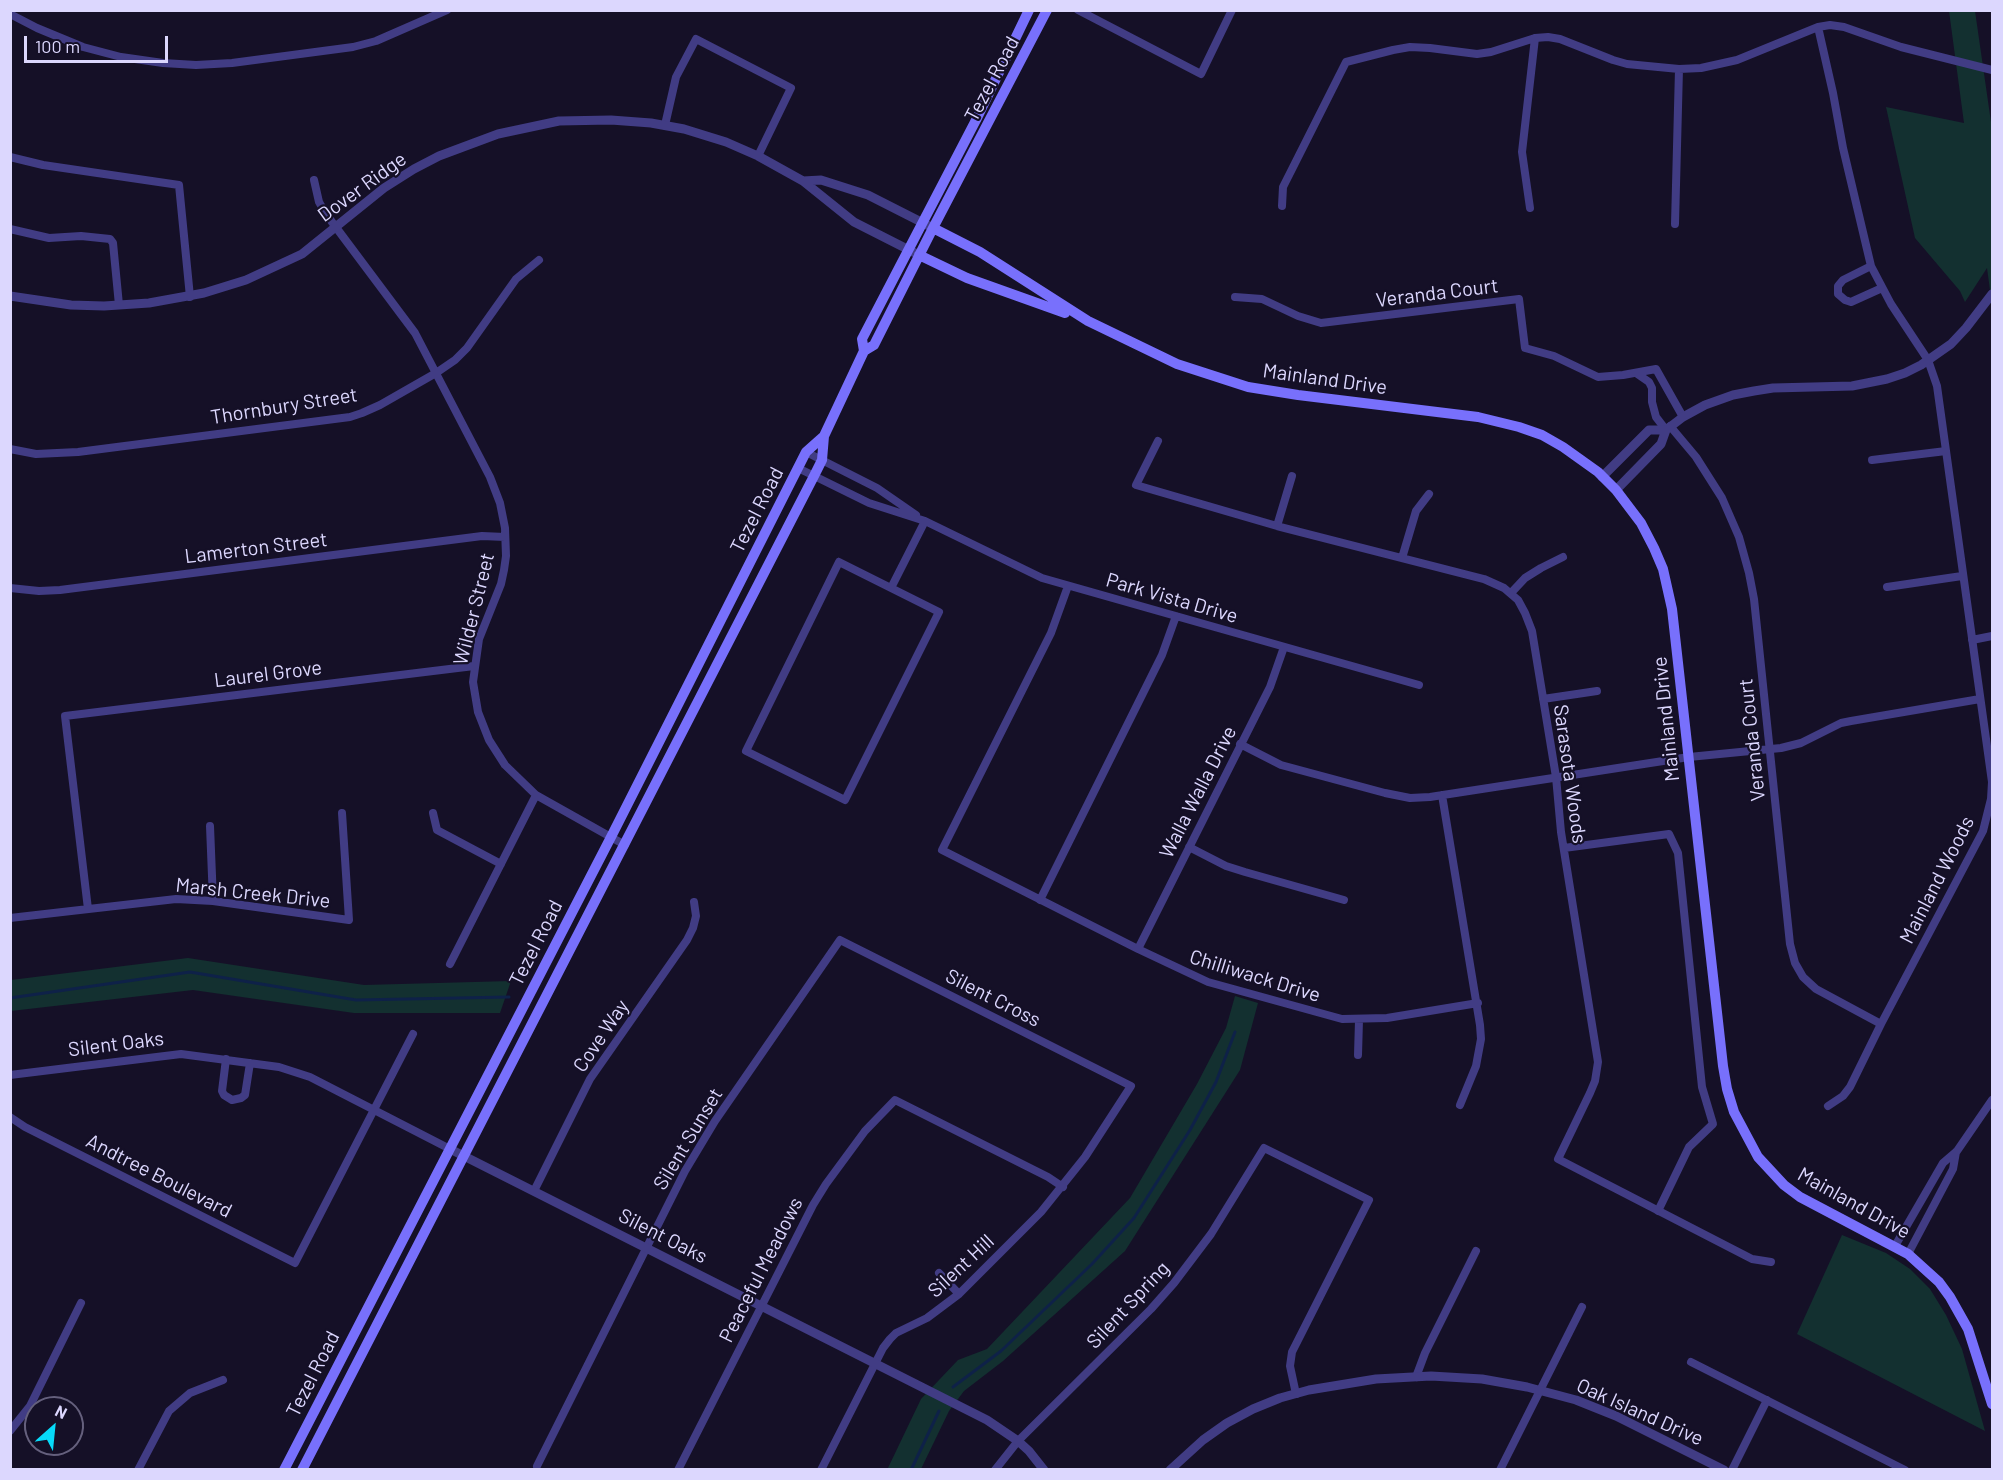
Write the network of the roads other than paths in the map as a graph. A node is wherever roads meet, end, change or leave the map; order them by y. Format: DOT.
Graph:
graph roads {
  1 [pos="447,10"];
  2 [pos="1029,10"];
  3 [pos="1047,10"];
  4 [pos="1078,10"];
  5 [pos="1232,10"];
  6 [pos="10,14"];
  7 [pos="1818,27"];
  8 [pos="1535,38"];
  9 [pos="1679,69"];
  10 [pos="1992,70"];
  11 [pos="665,125"];
  12 [pos="758,156"];
  13 [pos="10,157"];
  14 [pos="314,180"];
  15 [pos="803,181"];
  16 [pos="1282,207"];
  17 [pos="1530,208"];
  18 [pos="921,222"];
  19 [pos="1674,224"];
  20 [pos="336,228"];
  21 [pos="933,228"];
  22 [pos="10,229"];
  23 [pos="907,249"];
  24 [pos="919,255"];
  25 [pos="539,260"];
  26 [pos="1871,266"];
  27 [pos="1882,288"];
  28 [pos="1992,294"];
  29 [pos="10,296"];
  30 [pos="190,297"];
  31 [pos="1235,297"];
  32 [pos="119,305"];
  33 [pos="1088,321"];
  34 [pos="864,351"];
  35 [pos="1928,360"];
  36 [pos="1636,373"];
  37 [pos="436,374"];
  38 [pos="1683,417"];
  39 [pos="1668,428"];
  40 [pos="824,436"];
  41 [pos="1158,441"];
  42 [pos="10,449"];
  43 [pos="1946,451"];
  44 [pos="806,452"];
  45 [pos="822,460"];
  46 [pos="1872,460"];
  47 [pos="798,468"];
  48 [pos="814,476"];
  49 [pos="1292,476"];
  50 [pos="1602,477"];
  51 [pos="1616,490"];
  52 [pos="1429,494"];
  53 [pos="925,521"];
  54 [pos="1277,526"];
  55 [pos="505,537"];
  56 [pos="1563,557"];
  57 [pos="1402,558"];
  58 [pos="1962,576"];
  59 [pos="1068,586"];
  60 [pos="1887,587"];
  61 [pos="10,588"];
  62 [pos="891,588"];
  63 [pos="1511,593"];
  64 [pos="1176,616"];
  65 [pos="1992,636"];
  66 [pos="1972,640"];
  67 [pos="1284,647"];
  68 [pos="474,666"];
  69 [pos="1419,685"];
  70 [pos="1597,691"];
  71 [pos="1543,699"];
  72 [pos="1980,699"];
  73 [pos="1240,744"];
  74 [pos="1770,749"];
  75 [pos="1689,757"];
  76 [pos="1556,777"];
  77 [pos="536,795"];
  78 [pos="1442,795"];
  79 [pos="342,813"];
  80 [pos="433,813"];
  81 [pos="210,826"];
  82 [pos="611,837"];
  83 [pos="625,845"];
  84 [pos="1189,847"];
  85 [pos="1564,848"];
  86 [pos="501,864"];
  87 [pos="1040,900"];
  88 [pos="1344,900"];
  89 [pos="213,901"];
  90 [pos="694,902"];
  91 [pos="88,909"];
  92 [pos="10,918"];
  93 [pos="840,940"];
  94 [pos="1138,950"];
  95 [pos="450,964"];
  96 [pos="1478,1003"];
  97 [pos="1359,1020"];
  98 [pos="1881,1024"];
  99 [pos="413,1034"];
  100 [pos="1358,1055"];
  101 [pos="226,1059"];
  102 [pos="250,1063"];
  103 [pos="10,1075"];
  104 [pos="1131,1086"];
  105 [pos="1992,1101"];
  106 [pos="1460,1105"];
  107 [pos="1828,1106"];
  108 [pos="373,1109"];
  109 [pos="10,1117"];
  110 [pos="450,1149"];
  111 [pos="1957,1151"];
  112 [pos="465,1156"];
  113 [pos="1063,1187"];
  114 [pos="534,1191"];
  115 [pos="1658,1211"];
  116 [pos="1895,1246"];
  117 [pos="646,1248"];
  118 [pos="1476,1251"];
  119 [pos="1908,1254"];
  120 [pos="1771,1262"];
  121 [pos="939,1273"];
  122 [pos="959,1294"];
  123 [pos="81,1303"];
  124 [pos="761,1305"];
  125 [pos="1582,1307"];
  126 [pos="1691,1362"];
  127 [pos="875,1363"];
  128 [pos="1416,1377"];
  129 [pos="223,1380"];
  130 [pos="1539,1390"];
  131 [pos="1296,1394"];
  132 [pos="1767,1400"];
  133 [pos="1992,1404"];
  134 [pos="10,1431"];
  135 [pos="1018,1441"];
  136 [pos="537,1466"];
  137 [pos="138,1470"];
  138 [pos="284,1470"];
  139 [pos="302,1470"];
  140 [pos="678,1470"];
  141 [pos="821,1470"];
  142 [pos="995,1470"];
  143 [pos="1044,1470"];
  144 [pos="1170,1470"];
  145 [pos="1500,1470"];
  146 [pos="1724,1470"];
  147 [pos="1732,1470"];
  148 [pos="1905,1470"];
  1 -- 6 [label="street"];
  2 -- 18 [label="main road, Tezel Road"];
  3 -- 21 [label="main road, Tezel Road"];
  4 -- 5 [label="street"];
  7 -- 9 [label="street"];
  7 -- 10 [label="street"];
  7 -- 26 [label="street, Mainland Woods"];
  8 -- 9 [label="street"];
  8 -- 16 [label="street"];
  8 -- 17 [label="street"];
  9 -- 19 [label="street"];
  11 -- 12 [label="street, Dover Ridge"];
  11 -- 12 [label="street"];
  11 -- 20 [label="street, Dover Ridge"];
  12 -- 15 [label="street, Dover Ridge"];
  13 -- 30 [label="street"];
  14 -- 20 [label="street, Wilder Street"];
  15 -- 18 [label="street, Dover Ridge"];
  15 -- 23 [label="street, Dover Ridge"];
  18 -- 21 [label="street, Dover Ridge"];
  18 -- 23 [label="main road, Tezel Road"];
  20 -- 30 [label="street, Dover Ridge"];
  20 -- 37 [label="street, Wilder Street"];
  21 -- 24 [label="main road, Tezel Road"];
  21 -- 33 [label="main road, Mainland Drive"];
  22 -- 32 [label="street"];
  23 -- 24 [label="street, Dover Ridge"];
  23 -- 34 [label="main road, Tezel Road"];
  24 -- 33 [label="main road, Mainland Drive"];
  24 -- 34 [label="main road, Tezel Road"];
  25 -- 37 [label="street, Thornbury Street"];
  26 -- 27 [label="street, Mainland Woods"];
  26 -- 27 [label="street"];
  27 -- 35 [label="street, Mainland Woods"];
  28 -- 35 [label="street"];
  29 -- 32 [label="street, Dover Ridge"];
  30 -- 32 [label="street, Dover Ridge"];
  31 -- 36 [label="street, Veranda Court"];
  33 -- 50 [label="main road, Mainland Drive"];
  34 -- 40 [label="main road, Tezel Road"];
  35 -- 38 [label="street"];
  35 -- 43 [label="street, Mainland Woods"];
  36 -- 38 [label="street, Veranda Court"];
  36 -- 39 [label="street, Veranda Court"];
  37 -- 42 [label="street, Thornbury Street"];
  37 -- 55 [label="street, Wilder Street"];
  38 -- 39 [label="street"];
  39 -- 50 [label="street"];
  39 -- 51 [label="street"];
  39 -- 74 [label="street, Veranda Court"];
  40 -- 44 [label="main road, Tezel Road"];
  40 -- 45 [label="main road, Tezel Road"];
  41 -- 54 [label="street, Sarasota Woods"];
  43 -- 46 [label="street"];
  43 -- 58 [label="street, Mainland Woods"];
  44 -- 45 [label="street, Park Vista Drive"];
  44 -- 47 [label="main road, Tezel Road"];
  45 -- 48 [label="main road, Tezel Road"];
  45 -- 53 [label="street, Park Vista Drive"];
  47 -- 48 [label="street, Park Vista Drive"];
  47 -- 82 [label="main road, Tezel Road"];
  48 -- 53 [label="street, Park Vista Drive"];
  48 -- 83 [label="main road, Tezel Road"];
  49 -- 54 [label="street"];
  50 -- 51 [label="main road, Mainland Drive"];
  51 -- 75 [label="main road, Mainland Drive"];
  52 -- 57 [label="street"];
  53 -- 59 [label="street, Park Vista Drive"];
  53 -- 62 [label="street"];
  54 -- 57 [label="street, Sarasota Woods"];
  55 -- 61 [label="street, Lamerton Street"];
  55 -- 68 [label="street, Wilder Street"];
  56 -- 63 [label="street"];
  57 -- 63 [label="street, Sarasota Woods"];
  58 -- 60 [label="street"];
  58 -- 66 [label="street, Mainland Woods"];
  59 -- 64 [label="street, Park Vista Drive"];
  59 -- 87 [label="street, Chilliwack Drive"];
  62 -- 62 [label="street"];
  63 -- 71 [label="street, Sarasota Woods"];
  64 -- 67 [label="street, Park Vista Drive"];
  64 -- 87 [label="street"];
  65 -- 66 [label="street"];
  66 -- 72 [label="street, Mainland Woods"];
  67 -- 69 [label="street, Park Vista Drive"];
  67 -- 73 [label="street, Walla Walla Drive"];
  68 -- 77 [label="street, Wilder Street"];
  68 -- 91 [label="street, Laurel Grove"];
  70 -- 71 [label="street"];
  71 -- 76 [label="street, Sarasota Woods"];
  72 -- 74 [label="street"];
  72 -- 98 [label="street, Mainland Woods"];
  73 -- 78 [label="street"];
  73 -- 84 [label="street, Walla Walla Drive"];
  74 -- 75 [label="street"];
  74 -- 98 [label="street, Veranda Court"];
  75 -- 76 [label="street"];
  75 -- 116 [label="main road, Mainland Drive"];
  76 -- 78 [label="street"];
  76 -- 85 [label="street, Sarasota Woods"];
  77 -- 82 [label="street, Wilder Street"];
  77 -- 86 [label="street"];
  78 -- 96 [label="street"];
  79 -- 89 [label="street, Marsh Creek Drive"];
  80 -- 86 [label="street"];
  81 -- 89 [label="street"];
  82 -- 83 [label="street, Wilder Street"];
  82 -- 110 [label="main road, Tezel Road"];
  83 -- 112 [label="main road, Tezel Road"];
  84 -- 88 [label="street"];
  84 -- 94 [label="street, Walla Walla Drive"];
  85 -- 115 [label="street, Sarasota Woods"];
  85 -- 115 [label="street"];
  86 -- 95 [label="street"];
  87 -- 94 [label="street, Chilliwack Drive"];
  89 -- 91 [label="street, Marsh Creek Drive"];
  90 -- 114 [label="street, Cove Way"];
  91 -- 92 [label="street, Marsh Creek Drive"];
  93 -- 104 [label="street, Silent Cross"];
  93 -- 117 [label="street, Silent Sunset"];
  94 -- 97 [label="street, Chilliwack Drive"];
  96 -- 97 [label="street, Chilliwack Drive"];
  96 -- 106 [label="street"];
  97 -- 100 [label="street"];
  98 -- 107 [label="street, Mainland Woods"];
  99 -- 108 [label="street"];
  101 -- 102 [label="street, Silent Oaks"];
  101 -- 102 [label="street"];
  101 -- 103 [label="street, Silent Oaks"];
  102 -- 108 [label="street, Silent Oaks"];
  104 -- 113 [label="street, Silent Hill"];
  105 -- 111 [label="street"];
  108 -- 109 [label="street, Andtree Boulevard"];
  108 -- 110 [label="street, Silent Oaks"];
  110 -- 112 [label="street, Silent Oaks"];
  110 -- 138 [label="main road, Tezel Road"];
  111 -- 116 [label="street"];
  111 -- 119 [label="street"];
  112 -- 114 [label="street, Silent Oaks"];
  112 -- 139 [label="main road, Tezel Road"];
  113 -- 122 [label="street, Silent Hill"];
  113 -- 124 [label="street, Peaceful Meadows"];
  114 -- 117 [label="street, Silent Oaks"];
  115 -- 120 [label="street, Sarasota Woods"];
  116 -- 119 [label="main road, Mainland Drive"];
  117 -- 124 [label="street, Silent Oaks"];
  117 -- 136 [label="street, Silent Sunset"];
  118 -- 128 [label="street"];
  119 -- 133 [label="main road, Mainland Drive"];
  121 -- 122 [label="street"];
  122 -- 127 [label="street, Silent Hill"];
  123 -- 134 [label="street"];
  124 -- 127 [label="street, Silent Oaks"];
  124 -- 140 [label="street, Peaceful Meadows"];
  125 -- 130 [label="street"];
  126 -- 132 [label="street"];
  127 -- 135 [label="street, Silent Oaks"];
  127 -- 141 [label="street, Silent Hill"];
  128 -- 130 [label="street, Oak Island Drive"];
  128 -- 131 [label="street, Oak Island Drive"];
  129 -- 137 [label="street"];
  130 -- 145 [label="street"];
  130 -- 146 [label="street, Oak Island Drive"];
  131 -- 135 [label="street, Silent Spring"];
  131 -- 144 [label="street, Oak Island Drive"];
  132 -- 147 [label="street"];
  132 -- 148 [label="street"];
  135 -- 142 [label="street, Silent Spring"];
  135 -- 143 [label="street, Silent Oaks"];
}
